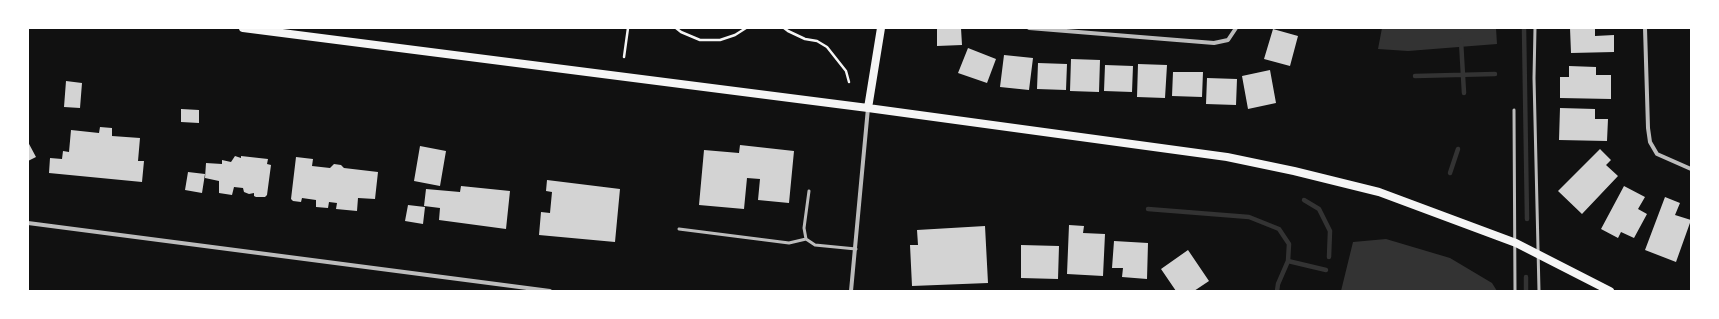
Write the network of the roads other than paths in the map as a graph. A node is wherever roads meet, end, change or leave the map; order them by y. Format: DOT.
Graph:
graph roads {
  1 [pos="244,28"];
  2 [pos="881,28"];
  3 [pos="1029,28"];
  4 [pos="1236,28"];
  5 [pos="1535,28"];
  6 [pos="1645,28"];
  7 [pos="288,31"];
  8 [pos="868,108"];
  9 [pos="1514,110"];
  10 [pos="1691,169"];
  11 [pos="809,191"];
  12 [pos="28,223"];
  13 [pos="679,229"];
  14 [pos="806,239"];
  15 [pos="1514,242"];
  16 [pos="856,249"];
  17 [pos="1537,253"];
  18 [pos="550,291"];
  19 [pos="851,291"];
  20 [pos="1515,291"];
  21 [pos="1539,291"];
  22 [pos="1610,291"];
  1 -- 7 [label="main road"];
  2 -- 8 [label="main road"];
  3 -- 4 [label="street"];
  5 -- 17 [label="lane"];
  6 -- 10 [label="street"];
  7 -- 8 [label="main road"];
  8 -- 15 [label="main road"];
  8 -- 16 [label="street"];
  9 -- 15 [label="lane"];
  11 -- 14 [label="lane"];
  12 -- 18 [label="street"];
  13 -- 14 [label="lane"];
  14 -- 16 [label="lane"];
  15 -- 17 [label="main road"];
  15 -- 20 [label="lane"];
  16 -- 19 [label="street"];
  17 -- 21 [label="lane"];
  17 -- 22 [label="main road"];
}
